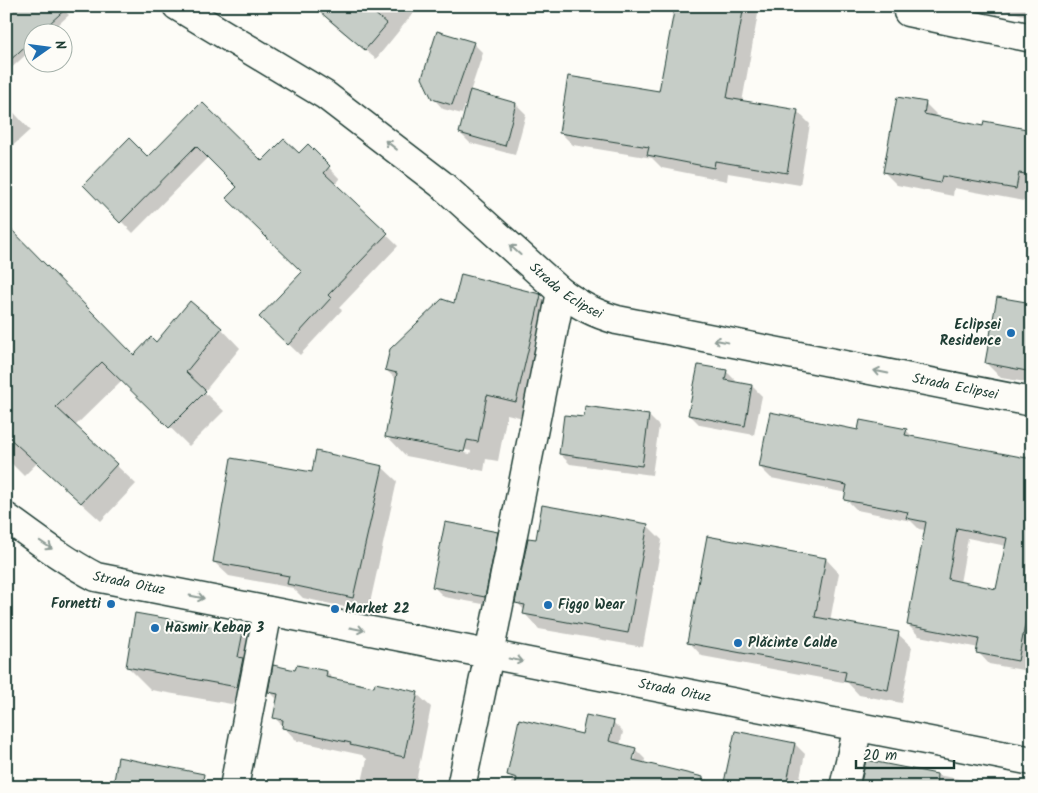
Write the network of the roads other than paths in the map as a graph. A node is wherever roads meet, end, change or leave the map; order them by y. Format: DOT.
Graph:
graph roads {
  1 [pos="177,6"];
  2 [pos="908,12"];
  3 [pos="1032,38"];
  4 [pos="561,292"];
  5 [pos="1032,402"];
  6 [pos="6,517"];
  7 [pos="268,611"];
  8 [pos="489,654"];
  9 [pos="858,727"];
  10 [pos="1032,761"];
  11 [pos="234,787"];
  12 [pos="461,787"];
  13 [pos="844,787"];
  4 -- 1 [label="street, Strada Eclipsei, one-way"];
  2 -- 3 [label="street"];
  5 -- 4 [label="street, Strada Eclipsei, one-way"];
  4 -- 8 [label="street"];
  6 -- 7 [label="street, Strada Oituz, one-way"];
  7 -- 8 [label="street, Strada Oituz, one-way"];
  7 -- 11 [label="street"];
  8 -- 9 [label="street, Strada Oituz, one-way"];
  8 -- 12 [label="street"];
  9 -- 10 [label="street, Strada Oituz"];
  9 -- 13 [label="street"];
}
